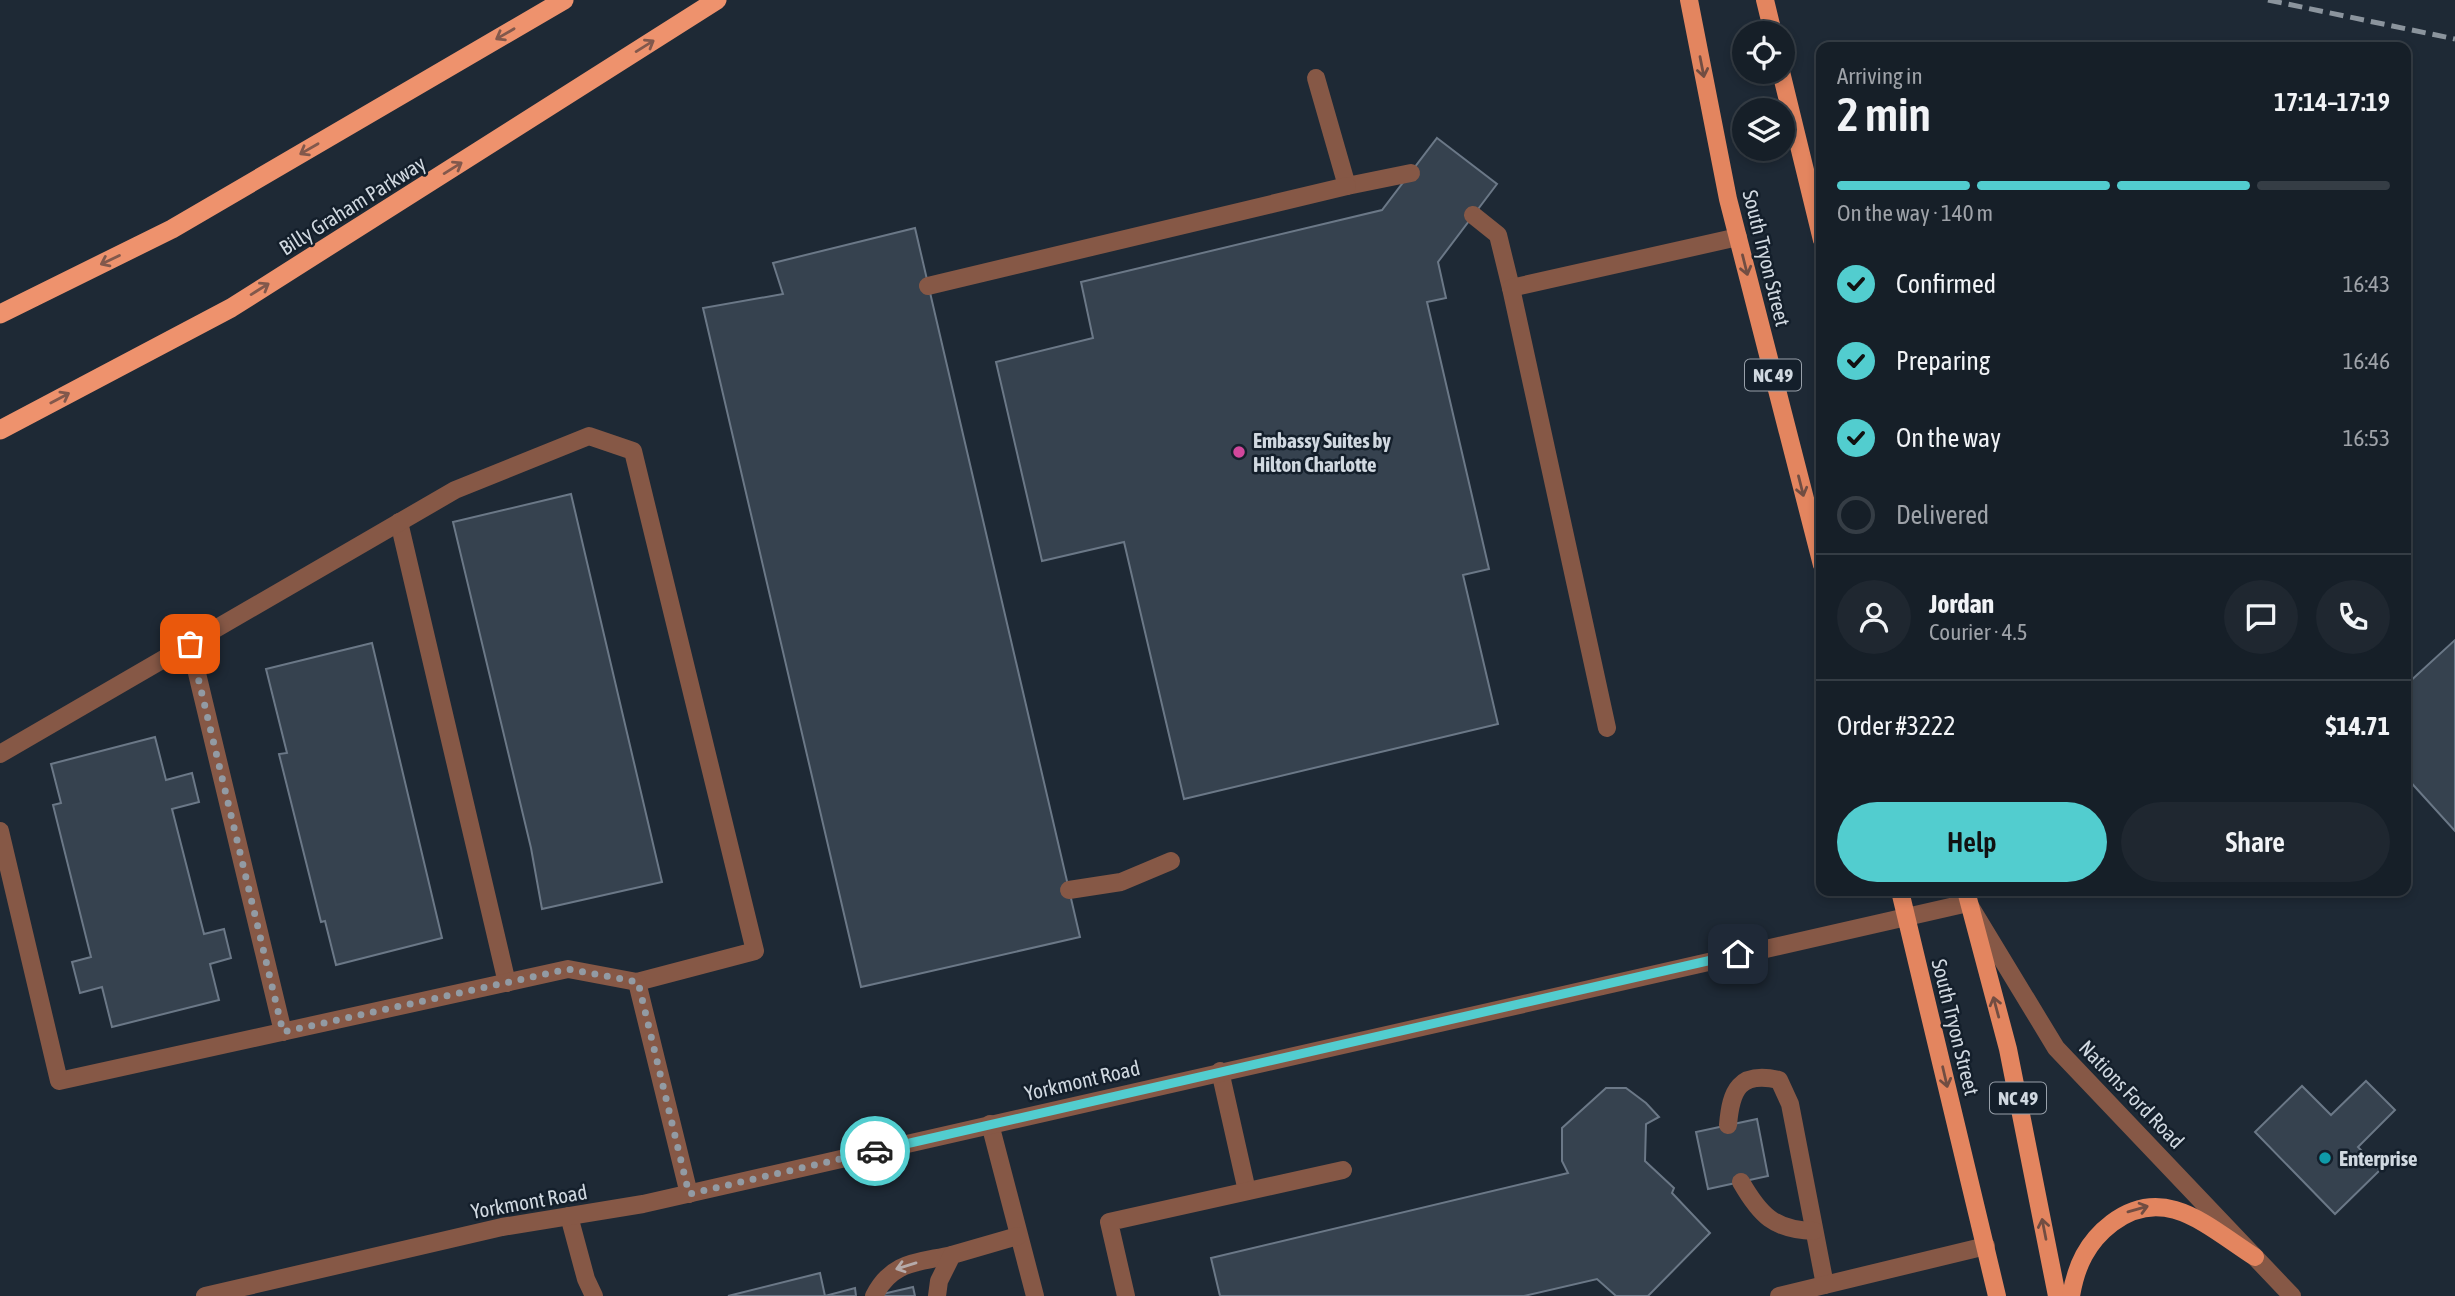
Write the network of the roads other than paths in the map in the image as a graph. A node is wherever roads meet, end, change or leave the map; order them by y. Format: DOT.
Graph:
graph roads {
  1 [pos="564,0"];
  2 [pos="717,0"];
  3 [pos="1689,0"];
  4 [pos="1316,78"];
  5 [pos="1785,84"];
  6 [pos="1411,173"];
  7 [pos="1347,186"];
  8 [pos="1473,215"];
  9 [pos="1816,215"];
  10 [pos="1738,237"];
  11 [pos="928,286"];
  12 [pos="1511,288"];
  13 [pos="0,314"];
  14 [pos="0,430"];
  15 [pos="399,522"];
  16 [pos="1816,542"];
  17 [pos="190,644"];
  18 [pos="1607,728"];
  19 [pos="0,754"];
  20 [pos="0,831"];
  21 [pos="1171,861"];
  22 [pos="1069,890"];
  23 [pos="1900,896"];
  24 [pos="1967,897"];
  25 [pos="1905,916"];
  26 [pos="638,982"];
  27 [pos="507,983"];
  28 [pos="283,1032"];
  29 [pos="1220,1071"];
  30 [pos="990,1124"];
  31 [pos="1728,1125"];
  32 [pos="1343,1170"];
  33 [pos="1741,1182"];
  34 [pos="1247,1191"];
  35 [pos="689,1194"];
  36 [pos="569,1216"];
  37 [pos="1814,1231"];
  38 [pos="1018,1236"];
  39 [pos="1986,1246"];
  40 [pos="952,1255"];
  41 [pos="2255,1256"];
  42 [pos="1825,1284"];
  43 [pos="205,1296"];
  44 [pos="594,1296"];
  45 [pos="874,1296"];
  46 [pos="937,1296"];
  47 [pos="1035,1296"];
  48 [pos="1126,1296"];
  49 [pos="1779,1296"];
  50 [pos="1997,1296"];
  51 [pos="2057,1296"];
  52 [pos="2071,1296"];
  53 [pos="2292,1296"];
  1 -- 13 [label="highway, one-way"];
  14 -- 2 [label="highway, Billy Graham Parkway, one-way"];
  3 -- 10 [label="main road, South Tryon Street / NC 49, one-way"];
  4 -- 7 [label="street"];
  5 -- 9 [label="main road"];
  6 -- 7 [label="street"];
  7 -- 11 [label="street"];
  8 -- 12 [label="street"];
  10 -- 12 [label="street"];
  10 -- 16 [label="main road, South Tryon Street / NC 49, one-way"];
  12 -- 18 [label="street"];
  15 -- 17 [label="street"];
  15 -- 26 [label="street"];
  15 -- 27 [label="street"];
  17 -- 19 [label="street"];
  17 -- 28 [label="street"];
  20 -- 28 [label="street"];
  21 -- 22 [label="street"];
  23 -- 25 [label="main road, South Tryon Street"];
  24 -- 25 [label="street, Yorkmont Road"];
  24 -- 41 [label="street, Nations Ford Road"];
  51 -- 24 [label="main road, South Tryon Street / NC 49, one-way"];
  25 -- 29 [label="street, Yorkmont Road"];
  25 -- 39 [label="main road, South Tryon Street, one-way"];
  26 -- 27 [label="street"];
  26 -- 35 [label="street"];
  27 -- 28 [label="street"];
  29 -- 30 [label="street, Yorkmont Road"];
  29 -- 34 [label="street"];
  30 -- 35 [label="street, Yorkmont Road"];
  30 -- 38 [label="street"];
  31 -- 37 [label="street"];
  32 -- 34 [label="street"];
  33 -- 37 [label="street"];
  34 -- 48 [label="street"];
  35 -- 36 [label="street, Yorkmont Road"];
  36 -- 43 [label="street, Yorkmont Road"];
  36 -- 44 [label="street"];
  37 -- 42 [label="street"];
  38 -- 40 [label="street"];
  38 -- 47 [label="street"];
  39 -- 42 [label="street"];
  39 -- 50 [label="main road, South Tryon Street"];
  40 -- 45 [label="street, one-way"];
  40 -- 46 [label="street"];
  52 -- 41 [label="main road, one-way"];
  41 -- 53 [label="street, Nations Ford Road"];
  42 -- 49 [label="street"];
}
